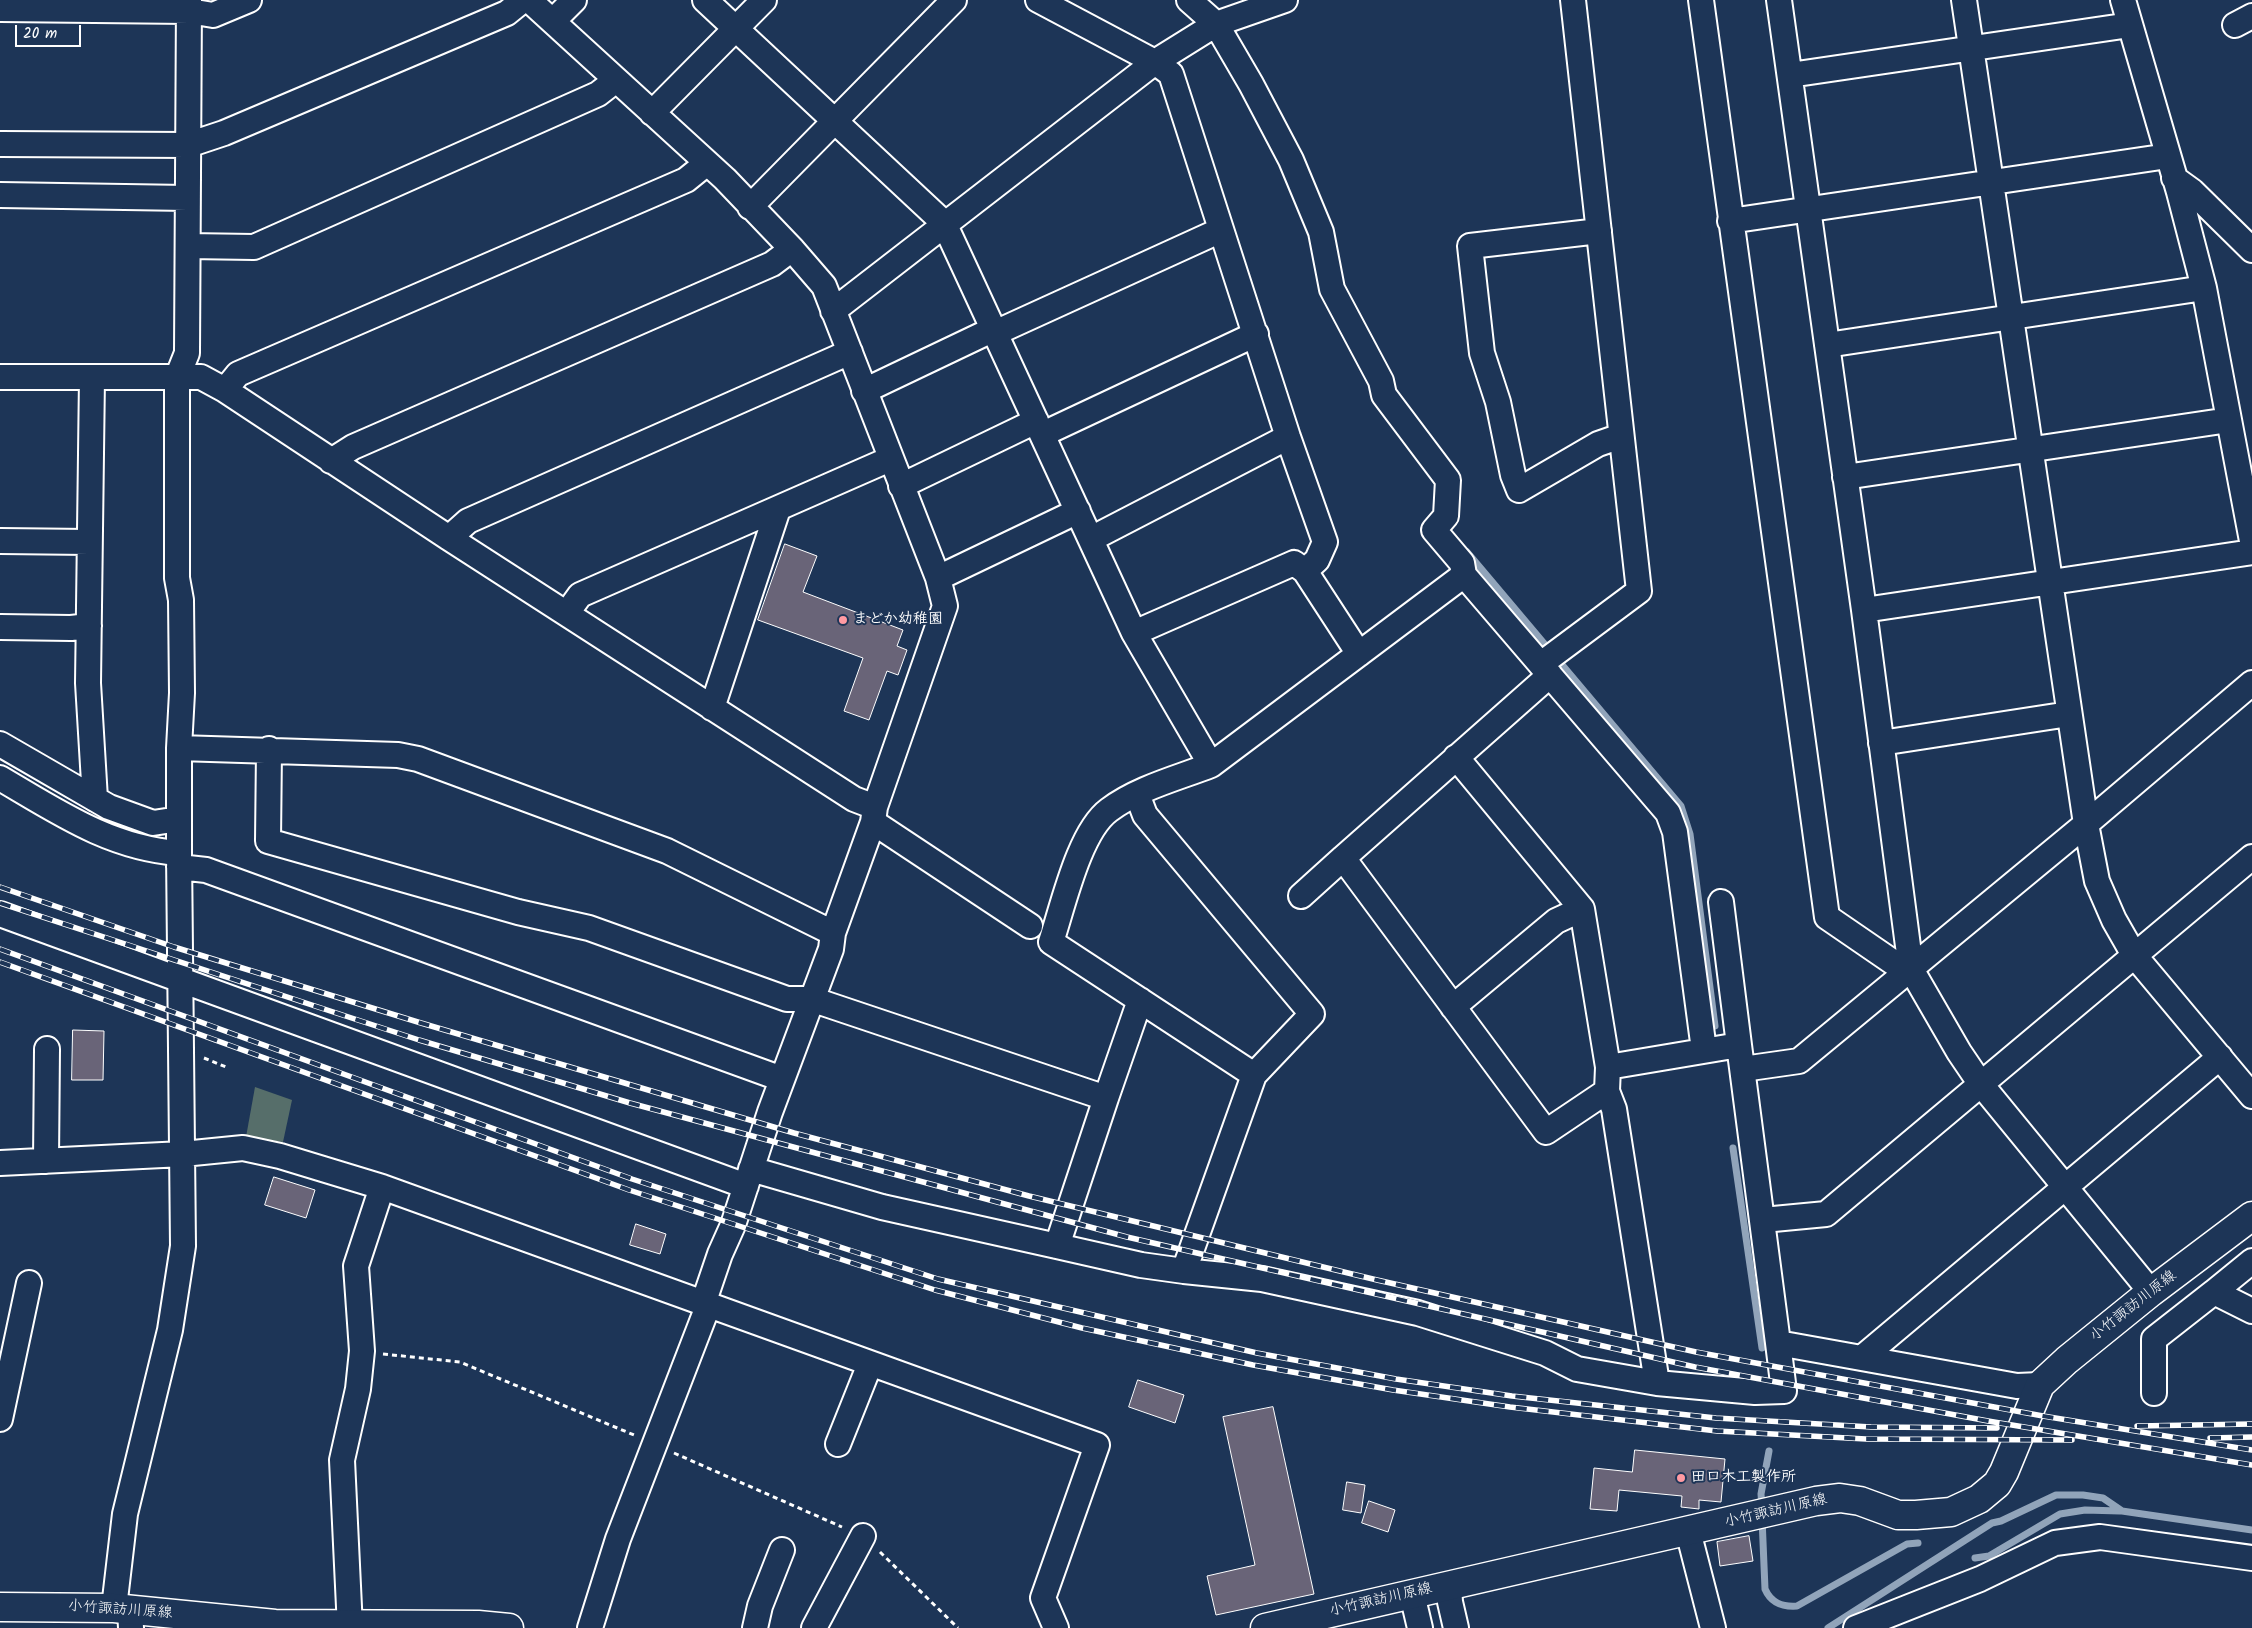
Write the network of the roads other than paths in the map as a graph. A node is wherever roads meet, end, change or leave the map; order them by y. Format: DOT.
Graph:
graph roads {
  1 [pos="249,0"];
  2 [pos="523,0"];
  3 [pos="529,0"];
  4 [pos="574,0"];
  5 [pos="706,0"];
  6 [pos="764,0"];
  7 [pos="954,0"];
  8 [pos="1038,0"];
  9 [pos="1189,0"];
  10 [pos="1285,0"];
  11 [pos="1573,0"];
  12 [pos="1701,0"];
  13 [pos="1779,0"];
  14 [pos="1964,0"];
  15 [pos="2123,0"];
  16 [pos="189,6"];
  17 [pos="0,9"];
  18 [pos="553,21"];
  19 [pos="1216,24"];
  20 [pos="2130,25"];
  21 [pos="736,28"];
  22 [pos="1971,48"];
  23 [pos="1154,62"];
  24 [pos="1790,75"];
  25 [pos="616,80"];
  26 [pos="652,113"];
  27 [pos="834,120"];
  28 [pos="0,144"];
  29 [pos="188,145"];
  30 [pos="707,163"];
  31 [pos="2171,167"];
  32 [pos="1990,182"];
  33 [pos="0,196"];
  34 [pos="187,198"];
  35 [pos="750,206"];
  36 [pos="1809,209"];
  37 [pos="1730,221"];
  38 [pos="944,223"];
  39 [pos="1221,230"];
  40 [pos="1599,231"];
  41 [pos="188,246"];
  42 [pos="792,249"];
  43 [pos="2252,250"];
  44 [pos="2204,288"];
  45 [pos="833,311"];
  46 [pos="2011,317"];
  47 [pos="995,331"];
  48 [pos="1256,334"];
  49 [pos="1827,345"];
  50 [pos="850,352"];
  51 [pos="0,377"];
  52 [pos="92,377"];
  53 [pos="177,378"];
  54 [pos="225,390"];
  55 [pos="864,391"];
  56 [pos="2229,420"];
  57 [pos="1039,428"];
  58 [pos="1620,436"];
  59 [pos="1288,438"];
  60 [pos="2029,450"];
  61 [pos="890,459"];
  62 [pos="331,461"];
  63 [pos="1845,477"];
  64 [pos="901,486"];
  65 [pos="778,509"];
  66 [pos="1078,511"];
  67 [pos="449,538"];
  68 [pos="1091,539"];
  69 [pos="0,541"];
  70 [pos="2252,541"];
  71 [pos="89,542"];
  72 [pos="2252,552"];
  73 [pos="1305,571"];
  74 [pos="1464,575"];
  75 [pos="938,578"];
  76 [pos="2050,582"];
  77 [pos="1864,610"];
  78 [pos="567,613"];
  79 [pos="89,626"];
  80 [pos="0,628"];
  81 [pos="1134,633"];
  82 [pos="1359,654"];
  83 [pos="1549,662"];
  84 [pos="2252,683"];
  85 [pos="712,708"];
  86 [pos="2069,714"];
  87 [pos="1881,743"];
  88 [pos="0,744"];
  89 [pos="179,748"];
  90 [pos="270,749"];
  91 [pos="1456,757"];
  92 [pos="1211,765"];
  93 [pos="0,778"];
  94 [pos="1137,794"];
  95 [pos="95,800"];
  96 [pos="874,815"];
  97 [pos="179,819"];
  98 [pos="2086,824"];
  99 [pos="2252,857"];
  100 [pos="1343,858"];
  101 [pos="179,860"];
  102 [pos="1301,896"];
  103 [pos="1721,902"];
  104 [pos="1582,909"];
  105 [pos="0,914"];
  106 [pos="1030,926"];
  107 [pos="833,933"];
  108 [pos="2134,955"];
  109 [pos="1911,969"];
  110 [pos="181,978"];
  111 [pos="811,999"];
  112 [pos="1140,1000"];
  113 [pos="1453,1007"];
  114 [pos="1739,1046"];
  115 [pos="47,1049"];
  116 [pos="1704,1050"];
  117 [pos="2220,1058"];
  118 [pos="1608,1067"];
  119 [pos="1743,1070"];
  120 [pos="1254,1075"];
  121 [pos="782,1079"];
  122 [pos="1980,1083"];
  123 [pos="1607,1091"];
  124 [pos="2252,1096"];
  125 [pos="1106,1098"];
  126 [pos="183,1154"];
  127 [pos="46,1161"];
  128 [pos="0,1163"];
  129 [pos="748,1177"];
  130 [pos="382,1187"];
  131 [pos="2065,1187"];
  132 [pos="2252,1216"];
  133 [pos="1763,1220"];
  134 [pos="1057,1246"];
  135 [pos="2252,1261"];
  136 [pos="1184,1271"];
  137 [pos="29,1283"];
  138 [pos="2152,1292"];
  139 [pos="2214,1292"];
  140 [pos="706,1305"];
  141 [pos="2252,1311"];
  142 [pos="1778,1343"];
  143 [pos="1863,1357"];
  144 [pos="870,1364"];
  145 [pos="1658,1383"];
  146 [pos="2040,1385"];
  147 [pos="2154,1392"];
  148 [pos="0,1419"];
  149 [pos="838,1444"];
  150 [pos="1688,1532"];
  151 [pos="863,1536"];
  152 [pos="782,1550"];
  153 [pos="2252,1558"];
  154 [pos="1449,1585"];
  155 [pos="1412,1594"];
  156 [pos="0,1607"];
  157 [pos="125,1615"];
  158 [pos="350,1626"];
  159 [pos="509,1628"];
  160 [pos="590,1628"];
  161 [pos="755,1628"];
  162 [pos="814,1628"];
  163 [pos="1056,1628"];
  164 [pos="1265,1628"];
  165 [pos="1420,1628"];
  166 [pos="1456,1628"];
  167 [pos="1713,1628"];
  168 [pos="1856,1628"];
  1 -- 16 [label="street"];
  2 -- 29 [label="street"];
  3 -- 18 [label="street"];
  4 -- 18 [label="street"];
  5 -- 21 [label="street"];
  6 -- 21 [label="street"];
  7 -- 27 [label="street"];
  8 -- 23 [label="street"];
  9 -- 19 [label="street"];
  10 -- 19 [label="street"];
  11 -- 40 [label="street"];
  12 -- 37 [label="street"];
  13 -- 24 [label="street"];
  14 -- 22 [label="street"];
  15 -- 20 [label="street"];
  16 -- 17 [label="street"];
  16 -- 29 [label="street"];
  18 -- 25 [label="street"];
  19 -- 23 [label="street"];
  19 -- 74 [label="street"];
  20 -- 22 [label="street"];
  20 -- 31 [label="street"];
  21 -- 26 [label="street"];
  21 -- 27 [label="street"];
  22 -- 24 [label="street"];
  22 -- 32 [label="street"];
  23 -- 38 [label="street"];
  23 -- 39 [label="street"];
  24 -- 36 [label="street"];
  25 -- 26 [label="street"];
  25 -- 41 [label="street"];
  26 -- 30 [label="street"];
  27 -- 35 [label="street"];
  27 -- 38 [label="street"];
  28 -- 29 [label="street"];
  29 -- 34 [label="street"];
  30 -- 35 [label="street"];
  30 -- 54 [label="street"];
  31 -- 32 [label="street"];
  31 -- 43 [label="street"];
  31 -- 44 [label="street"];
  32 -- 36 [label="street"];
  32 -- 46 [label="street"];
  33 -- 34 [label="street"];
  34 -- 41 [label="street"];
  35 -- 42 [label="street"];
  36 -- 37 [label="street"];
  36 -- 49 [label="street"];
  37 -- 109 [label="street"];
  38 -- 45 [label="street"];
  38 -- 47 [label="street"];
  39 -- 47 [label="street"];
  39 -- 48 [label="street"];
  40 -- 58 [label="street"];
  40 -- 58 [label="street"];
  41 -- 53 [label="street"];
  42 -- 45 [label="street"];
  42 -- 62 [label="street"];
  44 -- 46 [label="street"];
  44 -- 56 [label="street"];
  45 -- 50 [label="street"];
  46 -- 49 [label="street"];
  46 -- 60 [label="street"];
  47 -- 55 [label="street"];
  47 -- 57 [label="street"];
  48 -- 57 [label="street"];
  48 -- 59 [label="street"];
  49 -- 63 [label="street"];
  50 -- 55 [label="street"];
  50 -- 67 [label="street"];
  51 -- 52 [label="street"];
  52 -- 53 [label="street"];
  52 -- 71 [label="street"];
  53 -- 54 [label="street"];
  53 -- 89 [label="street"];
  54 -- 62 [label="street"];
  55 -- 61 [label="street"];
  56 -- 60 [label="street"];
  56 -- 70 [label="street"];
  57 -- 64 [label="street"];
  57 -- 66 [label="street"];
  58 -- 83 [label="street"];
  59 -- 68 [label="street"];
  59 -- 73 [label="street"];
  60 -- 63 [label="street"];
  60 -- 76 [label="street"];
  61 -- 64 [label="street"];
  61 -- 65 [label="street"];
  62 -- 67 [label="street"];
  63 -- 77 [label="street"];
  64 -- 75 [label="street"];
  65 -- 78 [label="street"];
  65 -- 85 [label="street"];
  66 -- 68 [label="street"];
  66 -- 75 [label="street"];
  67 -- 78 [label="street"];
  68 -- 81 [label="street"];
  69 -- 71 [label="street"];
  71 -- 79 [label="street"];
  72 -- 76 [label="street"];
  73 -- 81 [label="street"];
  73 -- 82 [label="street"];
  74 -- 82 [label="street"];
  74 -- 83 [label="street"];
  75 -- 96 [label="street"];
  76 -- 77 [label="street"];
  76 -- 86 [label="street"];
  77 -- 87 [label="street"];
  78 -- 85 [label="street"];
  79 -- 80 [label="street"];
  79 -- 95 [label="street"];
  81 -- 92 [label="street"];
  82 -- 92 [label="street"];
  83 -- 91 [label="street"];
  83 -- 116 [label="street"];
  84 -- 98 [label="street"];
  85 -- 96 [label="street"];
  86 -- 87 [label="street"];
  86 -- 98 [label="street"];
  87 -- 109 [label="street"];
  88 -- 95 [label="street"];
  89 -- 90 [label="street"];
  89 -- 97 [label="street"];
  90 -- 107 [label="street"];
  90 -- 111 [label="street"];
  91 -- 100 [label="street"];
  91 -- 104 [label="street"];
  92 -- 94 [label="street"];
  93 -- 101 [label="street"];
  94 -- 112 [label="street"];
  94 -- 120 [label="street"];
  95 -- 97 [label="street"];
  96 -- 106 [label="street"];
  96 -- 107 [label="street"];
  97 -- 101 [label="street"];
  98 -- 108 [label="street"];
  98 -- 109 [label="street"];
  99 -- 108 [label="street"];
  100 -- 102 [label="street"];
  100 -- 113 [label="street"];
  101 -- 110 [label="street"];
  101 -- 121 [label="street"];
  103 -- 114 [label="street"];
  104 -- 113 [label="street"];
  104 -- 118 [label="street"];
  105 -- 110 [label="street"];
  107 -- 111 [label="street"];
  108 -- 117 [label="street"];
  108 -- 122 [label="street"];
  109 -- 119 [label="street"];
  109 -- 122 [label="street"];
  110 -- 126 [label="street"];
  110 -- 129 [label="street"];
  111 -- 121 [label="street"];
  111 -- 125 [label="street"];
  112 -- 120 [label="street"];
  112 -- 125 [label="street"];
  113 -- 123 [label="street"];
  114 -- 116 [label="street"];
  114 -- 119 [label="street"];
  115 -- 127 [label="street"];
  116 -- 118 [label="street"];
  117 -- 124 [label="street"];
  117 -- 131 [label="street"];
  118 -- 123 [label="street"];
  119 -- 133 [label="street"];
  120 -- 136 [label="street"];
  121 -- 129 [label="street"];
  122 -- 131 [label="street"];
  122 -- 133 [label="street"];
  123 -- 145 [label="street"];
  125 -- 134 [label="street"];
  126 -- 127 [label="street"];
  126 -- 130 [label="street"];
  126 -- 157 [label="street"];
  127 -- 128 [label="street"];
  129 -- 134 [label="street"];
  129 -- 140 [label="street"];
  130 -- 140 [label="street"];
  130 -- 158 [label="street"];
  131 -- 138 [label="street"];
  131 -- 143 [label="street"];
  132 -- 138 [label="main road, 小竹諏訪川原線"];
  133 -- 142 [label="street"];
  134 -- 136 [label="street"];
  135 -- 139 [label="street"];
  136 -- 145 [label="street"];
  137 -- 148 [label="street"];
  138 -- 146 [label="main road, 小竹諏訪川原線"];
  139 -- 141 [label="street"];
  139 -- 147 [label="street"];
  140 -- 144 [label="street"];
  140 -- 160 [label="street"];
  142 -- 143 [label="street"];
  142 -- 145 [label="street"];
  143 -- 146 [label="street"];
  144 -- 149 [label="street"];
  144 -- 163 [label="street"];
  146 -- 150 [label="main road, 小竹諏訪川原線"];
  150 -- 154 [label="main road, 小竹諏訪川原線"];
  150 -- 167 [label="street"];
  151 -- 162 [label="street"];
  152 -- 161 [label="street"];
  153 -- 168 [label="street"];
  154 -- 155 [label="main road, 小竹諏訪川原線"];
  154 -- 166 [label="street"];
  155 -- 164 [label="main road, 小竹諏訪川原線"];
  155 -- 165 [label="street"];
  156 -- 157 [label="main road, 小竹諏訪川原線"];
  157 -- 158 [label="main road, 小竹諏訪川原線"];
  158 -- 159 [label="main road, 小竹諏訪川原線"];
}
